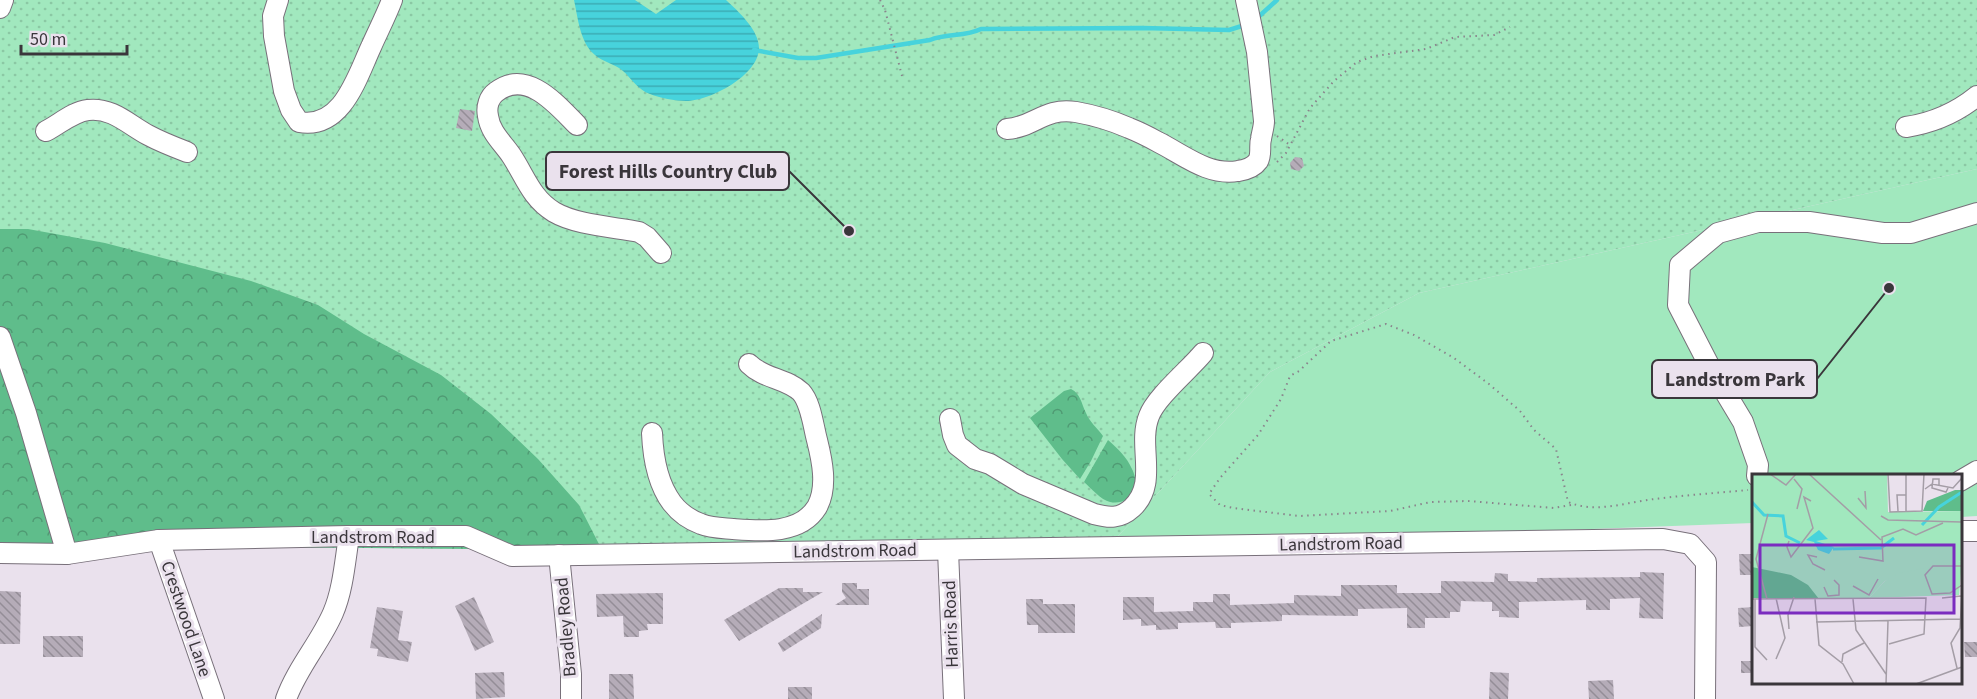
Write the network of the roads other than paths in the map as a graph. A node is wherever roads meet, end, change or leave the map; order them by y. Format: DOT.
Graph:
graph roads {
  1 [pos="3,0"];
  2 [pos="278,0"];
  3 [pos="392,0"];
  4 [pos="1246,0"];
  5 [pos="0,8"];
  6 [pos="1977,96"];
  7 [pos="577,125"];
  8 [pos="1906,127"];
  9 [pos="1007,129"];
  10 [pos="46,131"];
  11 [pos="187,152"];
  12 [pos="1977,213"];
  13 [pos="661,253"];
  14 [pos="0,337"];
  15 [pos="1203,353"];
  16 [pos="749,364"];
  17 [pos="950,419"];
  18 [pos="652,433"];
  19 [pos="1977,471"];
  20 [pos="1757,474"];
  21 [pos="1962,480"];
  22 [pos="349,536"];
  23 [pos="159,540"];
  24 [pos="948,550"];
  25 [pos="0,553"];
  26 [pos="67,554"];
  27 [pos="559,555"];
  28 [pos="214,699"];
  29 [pos="286,699"];
  30 [pos="571,699"];
  31 [pos="954,699"];
  32 [pos="1705,699"];
  1 -- 5 [label="street"];
  2 -- 3 [label="street"];
  4 -- 9 [label="street"];
  6 -- 8 [label="street"];
  7 -- 13 [label="street"];
  10 -- 11 [label="street"];
  12 -- 20 [label="street"];
  14 -- 26 [label="street"];
  15 -- 17 [label="street"];
  16 -- 18 [label="street"];
  19 -- 21 [label="street"];
  22 -- 23 [label="street, Landstrom Road"];
  22 -- 27 [label="street, Landstrom Road"];
  22 -- 29 [label="street"];
  23 -- 26 [label="street, Landstrom Road"];
  23 -- 28 [label="street, Crestwood Lane"];
  24 -- 27 [label="street, Landstrom Road"];
  24 -- 31 [label="street, Harris Road"];
  24 -- 32 [label="street, Landstrom Road"];
  25 -- 26 [label="street, Landstrom Road"];
  27 -- 30 [label="street, Bradley Road"];
}
